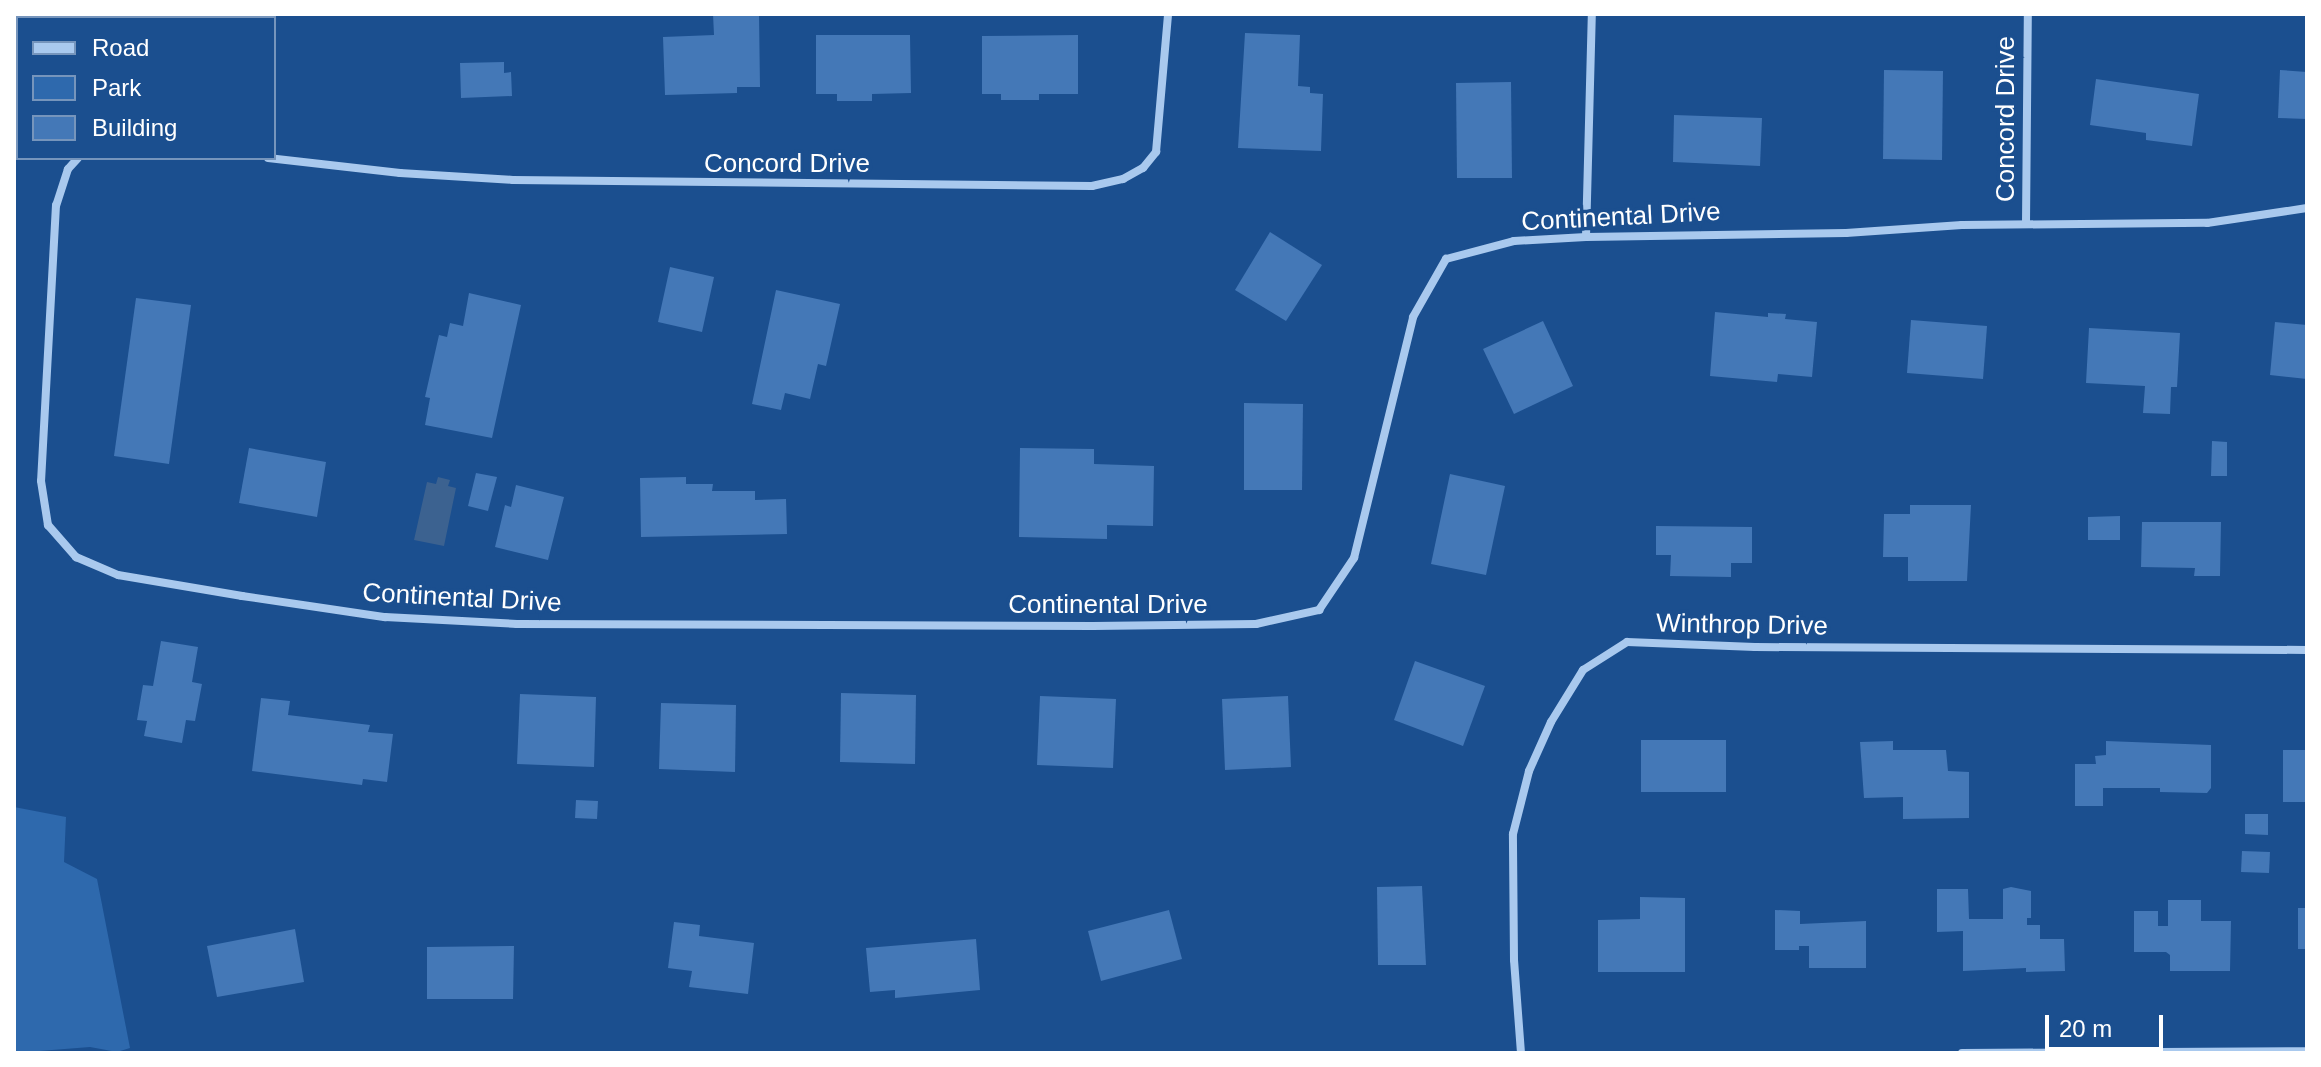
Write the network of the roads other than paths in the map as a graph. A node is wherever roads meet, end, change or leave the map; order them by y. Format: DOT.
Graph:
graph roads {
  1 [pos="1168,14"];
  2 [pos="1592,14"];
  3 [pos="2028,14"];
  4 [pos="276,159"];
  5 [pos="76,160"];
  6 [pos="2307,208"];
  7 [pos="2026,224"];
  8 [pos="1586,237"];
  9 [pos="2307,650"];
  10 [pos="2307,1051"];
  11 [pos="1521,1053"];
  12 [pos="1962,1053"];
  1 -- 4 [label="street, Concord Drive"];
  2 -- 8 [label="street"];
  3 -- 7 [label="street, Concord Drive"];
  5 -- 8 [label="street, Continental Drive"];
  6 -- 7 [label="street, Continental Drive"];
  7 -- 8 [label="street, Continental Drive"];
  9 -- 11 [label="street, Winthrop Drive"];
  10 -- 12 [label="street"];
}
